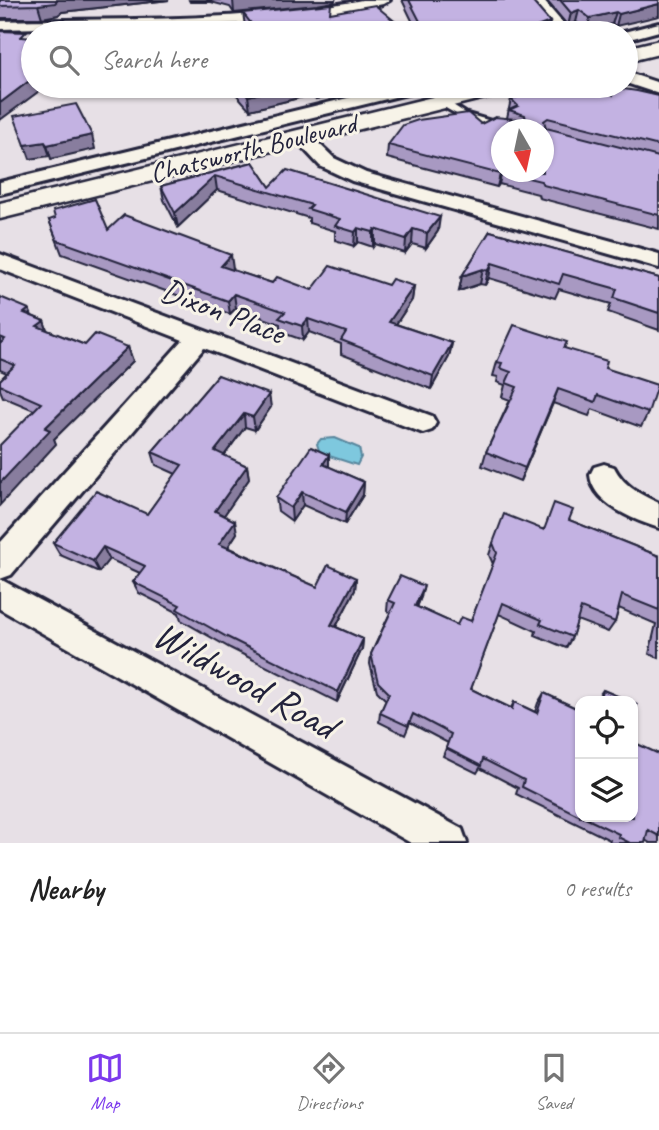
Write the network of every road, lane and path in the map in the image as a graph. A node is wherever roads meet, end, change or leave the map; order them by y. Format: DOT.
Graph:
graph roads {
  1 [pos="383,0"];
  2 [pos="532,0"];
  3 [pos="177,21"];
  4 [pos="550,21"];
  5 [pos="0,25"];
  6 [pos="21,25"];
  7 [pos="659,27"];
  8 [pos="638,32"];
  9 [pos="659,47"];
  10 [pos="638,52"];
  11 [pos="638,81"];
  12 [pos="659,89"];
  13 [pos="368,98"];
  14 [pos="458,98"];
  15 [pos="442,102"];
  16 [pos="491,123"];
  17 [pos="301,136"];
  18 [pos="0,188"];
  19 [pos="0,211"];
  20 [pos="0,261"];
  21 [pos="659,261"];
  22 [pos="200,338"];
  23 [pos="423,423"];
  24 [pos="604,475"];
  25 [pos="659,516"];
  26 [pos="0,565"];
  27 [pos="0,593"];
  28 [pos="448,843"];
  1 -- 3 [label="street"];
  2 -- 4 [label="main road"];
  5 -- 6 [label="street"];
  7 -- 8 [label="street"];
  9 -- 10 [label="main road"];
  11 -- 12 [label="street"];
  13 -- 18 [label="street"];
  14 -- 15 [label="main road, Chatsworth Boulevard"];
  15 -- 16 [label="lane"];
  15 -- 17 [label="main road, Chatsworth Boulevard"];
  17 -- 19 [label="main road, Chatsworth Boulevard"];
  17 -- 21 [label="street"];
  20 -- 22 [label="street, Dixon Place"];
  22 -- 23 [label="street, Dixon Place"];
  22 -- 26 [label="street"];
  24 -- 25 [label="street"];
  27 -- 28 [label="street, Wildwood Road"];
}
